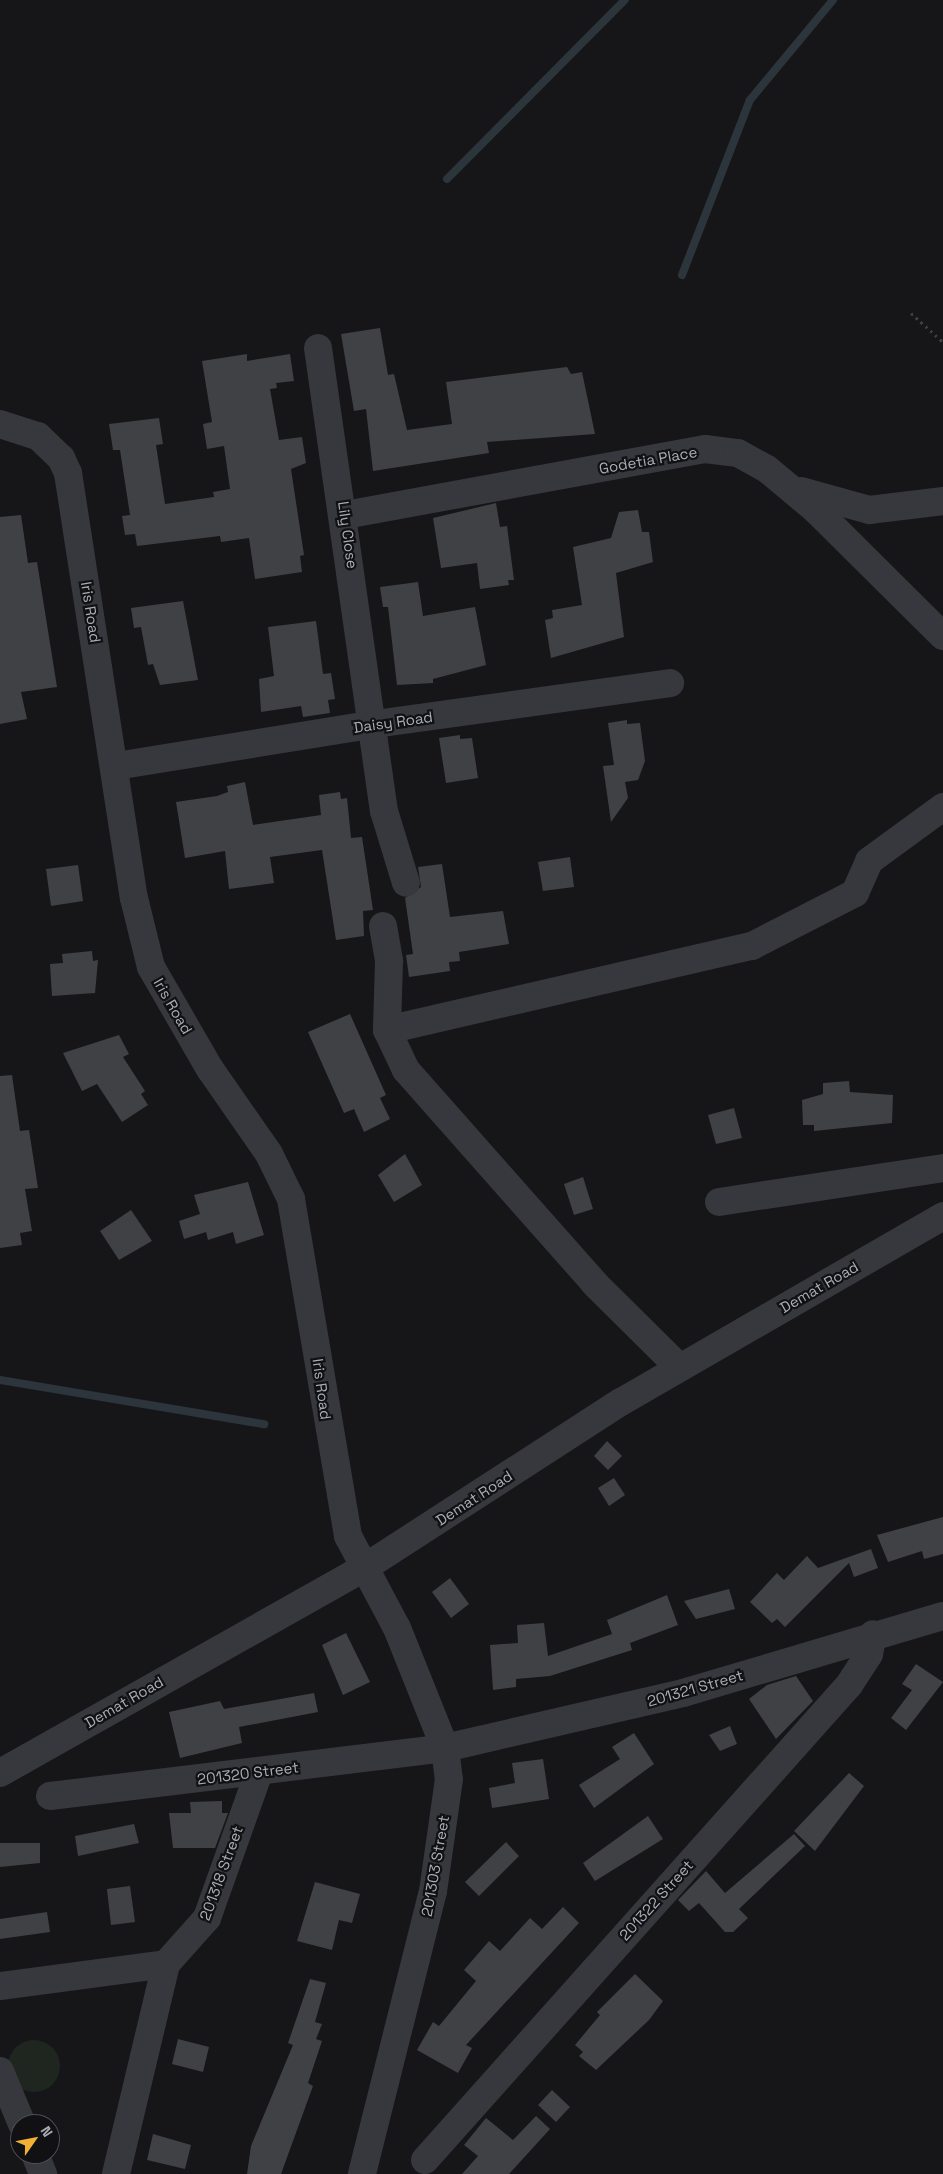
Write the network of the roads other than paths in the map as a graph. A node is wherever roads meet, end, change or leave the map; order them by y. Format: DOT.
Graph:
graph roads {
  1 [pos="318,348"];
  2 [pos="0,424"];
  3 [pos="790,488"];
  4 [pos="943,501"];
  5 [pos="345,515"];
  6 [pos="943,636"];
  7 [pos="670,683"];
  8 [pos="375,724"];
  9 [pos="116,766"];
  10 [pos="943,807"];
  11 [pos="406,883"];
  12 [pos="383,926"];
  13 [pos="387,1030"];
  14 [pos="943,1168"];
  15 [pos="719,1202"];
  16 [pos="943,1216"];
  17 [pos="678,1367"];
  18 [pos="364,1568"];
  19 [pos="943,1616"];
  20 [pos="873,1634"];
  21 [pos="445,1748"];
  22 [pos="259,1772"];
  23 [pos="0,1773"];
  24 [pos="50,1796"];
  25 [pos="166,1964"];
  26 [pos="0,1986"];
  27 [pos="0,2071"];
  28 [pos="18,2114"];
  29 [pos="425,2160"];
  30 [pos="116,2174"];
  31 [pos="362,2174"];
  1 -- 5 [label="street, Lily Close"];
  2 -- 9 [label="street, Iris Road"];
  3 -- 4 [label="street"];
  3 -- 5 [label="street, Godetia Place"];
  3 -- 6 [label="street, Godetia Place"];
  5 -- 8 [label="street, Lily Close"];
  7 -- 8 [label="street, Daisy Road"];
  8 -- 9 [label="street, Daisy Road"];
  8 -- 11 [label="street, Lily Close"];
  9 -- 18 [label="street, Iris Road"];
  10 -- 13 [label="street"];
  12 -- 13 [label="street"];
  13 -- 17 [label="street"];
  14 -- 15 [label="street"];
  16 -- 17 [label="street, Demat Road"];
  17 -- 18 [label="street, Demat Road"];
  18 -- 21 [label="street, 201303 Street"];
  18 -- 23 [label="street, Demat Road"];
  19 -- 20 [label="street, 201321 Street"];
  20 -- 21 [label="street, 201321 Street"];
  20 -- 29 [label="street, 201322 Street"];
  21 -- 22 [label="street, 201320 Street"];
  21 -- 31 [label="street, 201303 Street"];
  22 -- 24 [label="street, 201320 Street"];
  22 -- 25 [label="street, 201318 Street"];
  25 -- 26 [label="street"];
  25 -- 30 [label="street, 201318 Street"];
  27 -- 28 [label="street"];
}
